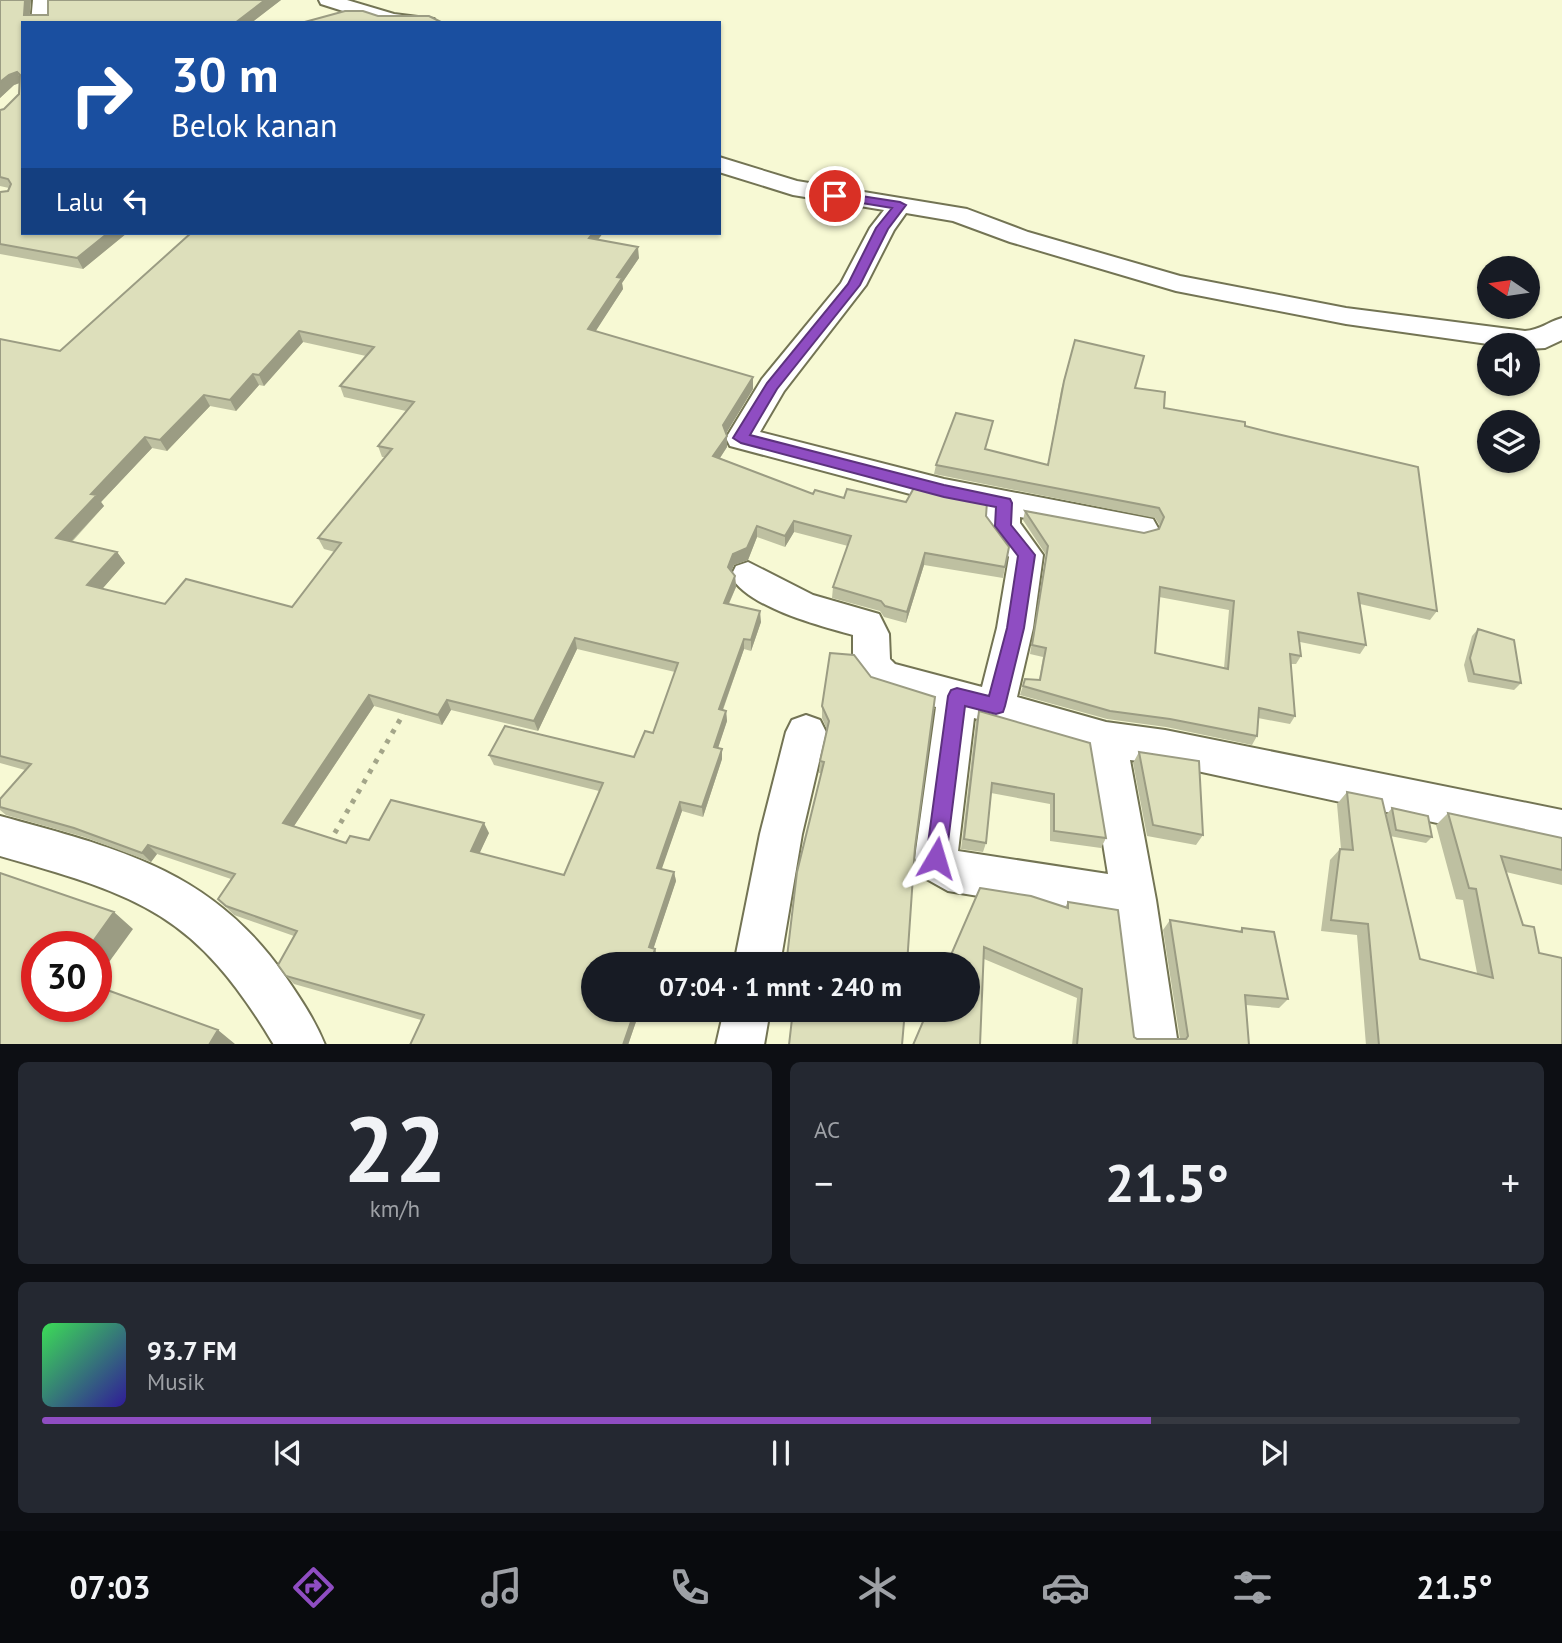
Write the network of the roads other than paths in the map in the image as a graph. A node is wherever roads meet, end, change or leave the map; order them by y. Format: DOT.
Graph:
graph roads {
  1 [pos="42,0"];
  2 [pos="328,0"];
  3 [pos="41,21"];
  4 [pos="404,21"];
  5 [pos="721,165"];
  6 [pos="900,205"];
  7 [pos="1562,327"];
  8 [pos="1004,503"];
  9 [pos="1141,528"];
  10 [pos="748,576"];
  11 [pos="977,701"];
  12 [pos="806,732"];
  13 [pos="1107,739"];
  14 [pos="1562,830"];
  15 [pos="0,836"];
  16 [pos="1134,900"];
  17 [pos="759,952"];
  18 [pos="745,1022"];
  19 [pos="300,1044"];
  20 [pos="740,1044"];
  21 [pos="1154,1044"];
  1 -- 3 [label="street"];
  2 -- 4 [label="street"];
  5 -- 6 [label="street"];
  6 -- 7 [label="street"];
  6 -- 8 [label="street"];
  8 -- 9 [label="street"];
  8 -- 11 [label="street"];
  10 -- 11 [label="street"];
  11 -- 13 [label="street"];
  11 -- 16 [label="street"];
  12 -- 17 [label="street"];
  13 -- 14 [label="street"];
  13 -- 16 [label="street"];
  15 -- 19 [label="street"];
  16 -- 21 [label="street"];
  18 -- 20 [label="street"];
}
